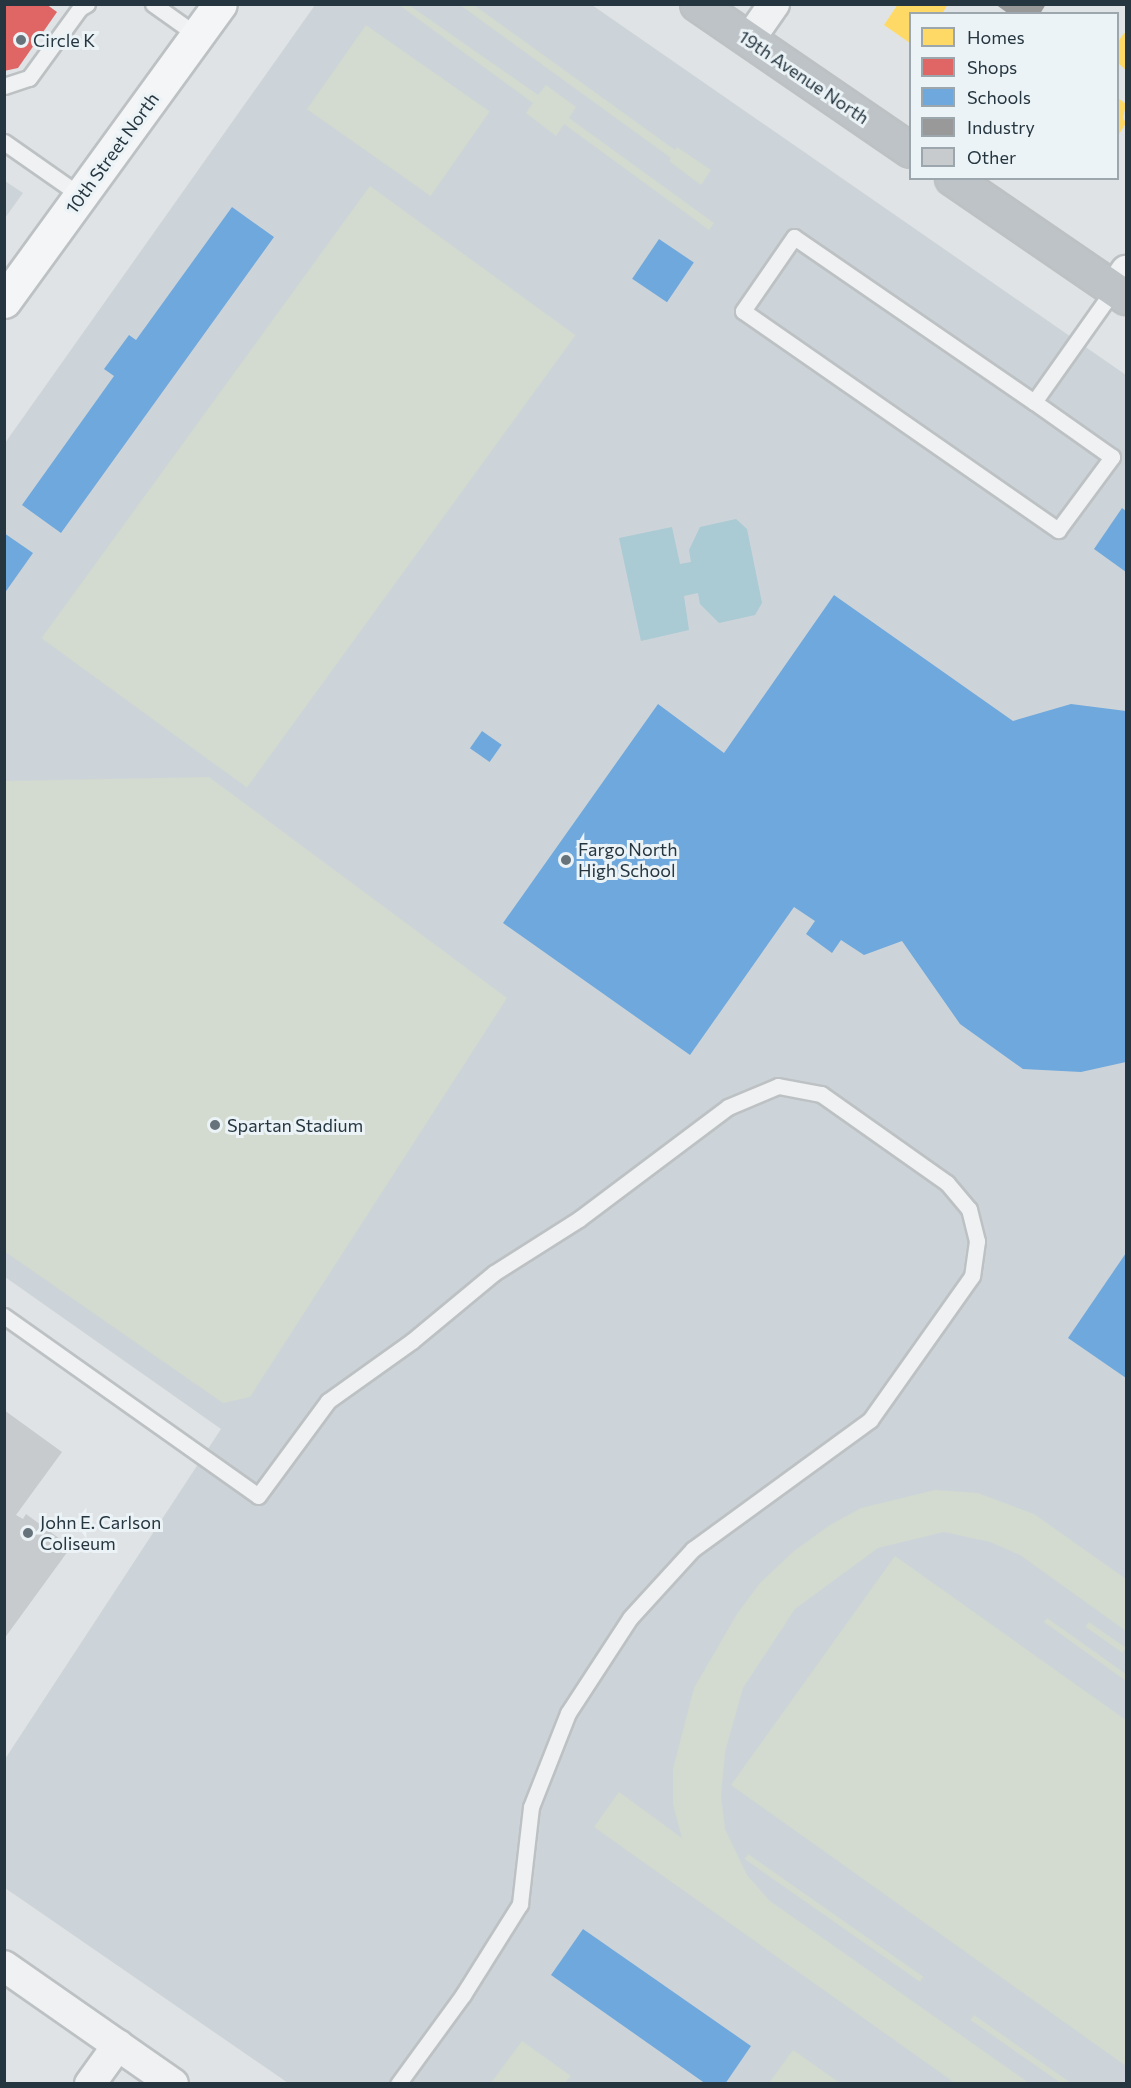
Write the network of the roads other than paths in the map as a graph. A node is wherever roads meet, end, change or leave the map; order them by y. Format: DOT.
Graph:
graph roads {
  1 [pos="87,4"];
  2 [pos="153,4"];
  3 [pos="220,4"];
  4 [pos="697,4"];
  5 [pos="774,4"];
  6 [pos="198,36"];
  7 [pos="749,40"];
  8 [pos="4,86"];
  9 [pos="4,142"];
  10 [pos="909,149"];
  11 [pos="955,180"];
  12 [pos="81,196"];
  13 [pos="1122,285"];
  14 [pos="4,301"];
  15 [pos="1034,402"];
  16 [pos="4,1316"];
  17 [pos="4,1966"];
  18 [pos="117,2045"];
  19 [pos="90,2084"];
  20 [pos="173,2084"];
  21 [pos="398,2084"];
  1 -- 8 [label="lane"];
  2 -- 6 [label="lane"];
  3 -- 6 [label="main road, 10th Street North"];
  4 -- 7 [label="street, 19th Avenue North"];
  5 -- 7 [label="street"];
  6 -- 12 [label="main road, 10th Street North"];
  7 -- 10 [label="street, 19th Avenue North"];
  9 -- 12 [label="lane"];
  11 -- 13 [label="street"];
  12 -- 14 [label="main road, 10th Street North"];
  13 -- 15 [label="lane"];
  15 -- 15 [label="lane"];
  16 -- 21 [label="lane"];
  17 -- 18 [label="street"];
  18 -- 19 [label="street"];
  18 -- 20 [label="street"];
}
